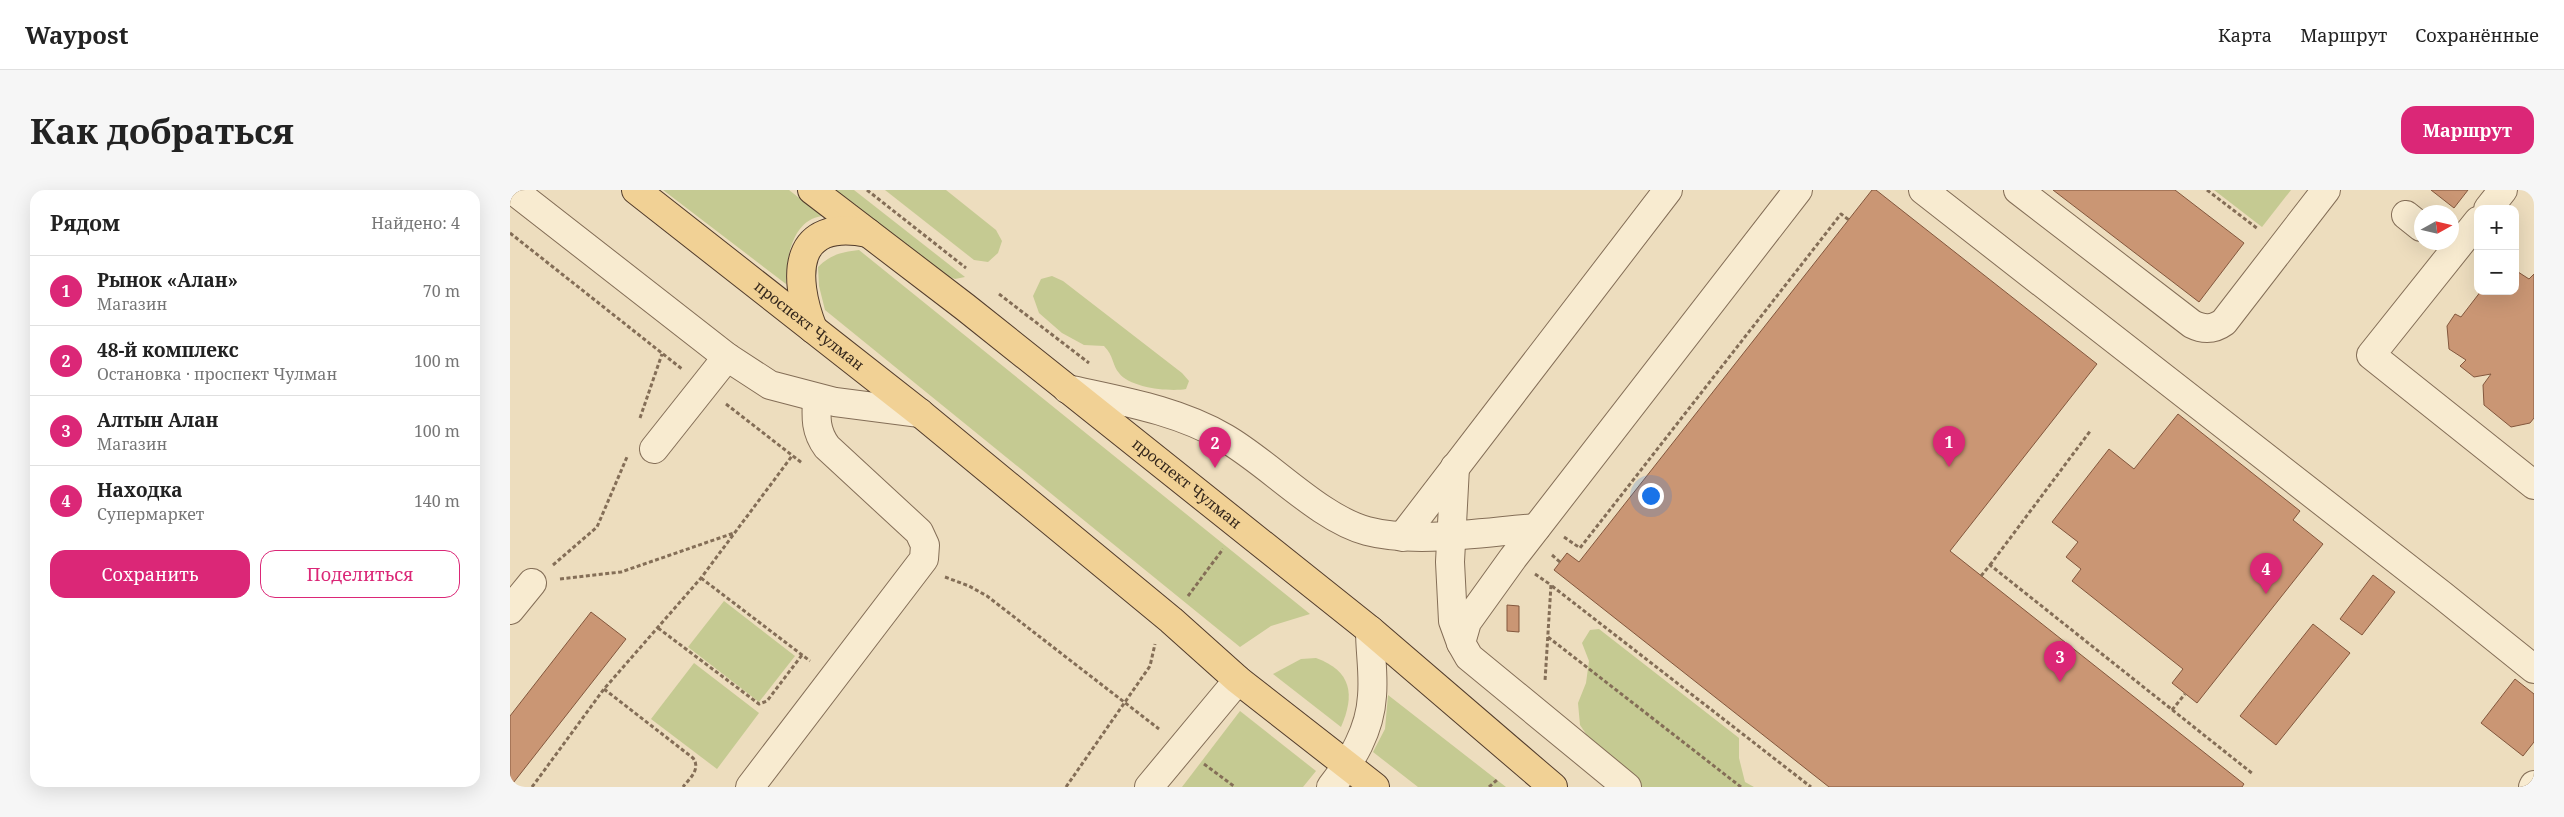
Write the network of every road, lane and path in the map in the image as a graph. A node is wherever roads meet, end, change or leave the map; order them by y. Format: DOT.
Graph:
graph roads {
  1 [pos="513,190"];
  2 [pos="636,190"];
  3 [pos="812,190"];
  4 [pos="866,190"];
  5 [pos="871,190"];
  6 [pos="1668,190"];
  7 [pos="1798,190"];
  8 [pos="1923,190"];
  9 [pos="2018,190"];
  10 [pos="2207,190"];
  11 [pos="2326,190"];
  12 [pos="2503,190"];
  13 [pos="875,197"];
  14 [pos="2491,205"];
  15 [pos="1849,220"];
  16 [pos="2474,224"];
  17 [pos="510,233"];
  18 [pos="868,233"];
  19 [pos="2459,237"];
  20 [pos="2282,247"];
  21 [pos="2445,250"];
  22 [pos="971,272"];
  23 [pos="813,329"];
  24 [pos="662,354"];
  25 [pos="727,357"];
  26 [pos="704,387"];
  27 [pos="1067,389"];
  28 [pos="817,398"];
  29 [pos="920,413"];
  30 [pos="637,428"];
  31 [pos="2091,430"];
  32 [pos="654,449"];
  33 [pos="627,456"];
  34 [pos="792,456"];
  35 [pos="1455,468"];
  36 [pos="2534,485"];
  37 [pos="1548,531"];
  38 [pos="734,533"];
  39 [pos="1450,534"];
  40 [pos="1402,537"];
  41 [pos="1224,546"];
  42 [pos="1990,565"];
  43 [pos="1981,576"];
  44 [pos="701,578"];
  45 [pos="532,583"];
  46 [pos="1552,585"];
  47 [pos="1185,601"];
  48 [pos="510,610"];
  49 [pos="658,628"];
  50 [pos="1370,630"];
  51 [pos="1547,637"];
  52 [pos="1155,642"];
  53 [pos="1461,642"];
  54 [pos="802,655"];
  55 [pos="2534,670"];
  56 [pos="833,678"];
  57 [pos="1238,680"];
  58 [pos="604,689"];
  59 [pos="2185,694"];
  60 [pos="2172,710"];
  61 [pos="1201,762"];
  62 [pos="2253,774"];
  63 [pos="1339,777"];
  64 [pos="1497,780"];
  65 [pos="532,787"];
  66 [pos="683,787"];
  67 [pos="750,787"];
  68 [pos="1066,787"];
  69 [pos="1149,787"];
  70 [pos="1235,787"];
  71 [pos="1375,787"];
  72 [pos="1489,787"];
  73 [pos="1553,787"];
  74 [pos="1627,787"];
  75 [pos="1741,787"];
  76 [pos="1811,787"];
  1 -- 25 [label="street"];
  2 -- 23 [label="main road, проспект Чулман"];
  3 -- 18 [label="main road, проспект Чулман"];
  4 -- 13 [label="path"];
  5 -- 13 [label="path"];
  6 -- 35 [label="street"];
  7 -- 37 [label="street"];
  8 -- 55 [label="street"];
  9 -- 20 [label="street"];
  10 -- 20 [label="path"];
  11 -- 20 [label="street"];
  12 -- 14 [label="street"];
  13 -- 22 [label="path"];
  15 -- 37 [label="path"];
  16 -- 19 [label="street"];
  17 -- 24 [label="path"];
  18 -- 23 [label="main road"];
  18 -- 27 [label="main road, проспект Чулман"];
  21 -- 36 [label="street"];
  23 -- 29 [label="main road, проспект Чулман"];
  24 -- 26 [label="path"];
  24 -- 30 [label="path"];
  25 -- 26 [label="street"];
  25 -- 28 [label="street"];
  26 -- 32 [label="street"];
  27 -- 40 [label="street"];
  27 -- 50 [label="main road, проспект Чулман"];
  28 -- 29 [label="street"];
  28 -- 56 [label="street"];
  29 -- 57 [label="main road, проспект Чулман"];
  31 -- 42 [label="path"];
  33 -- 45 [label="path"];
  34 -- 38 [label="path"];
  35 -- 39 [label="street"];
  35 -- 40 [label="street"];
  37 -- 39 [label="street"];
  37 -- 53 [label="street"];
  38 -- 44 [label="path"];
  38 -- 45 [label="path"];
  39 -- 40 [label="street"];
  39 -- 53 [label="street"];
  41 -- 47 [label="path"];
  42 -- 43 [label="path"];
  42 -- 60 [label="path"];
  44 -- 49 [label="path"];
  44 -- 54 [label="path"];
  45 -- 48 [label="street"];
  46 -- 76 [label="path"];
  49 -- 54 [label="path"];
  49 -- 58 [label="path"];
  50 -- 63 [label="street"];
  50 -- 73 [label="main road, проспект Чулман"];
  51 -- 75 [label="path"];
  52 -- 68 [label="path"];
  53 -- 74 [label="street"];
  54 -- 56 [label="path"];
  56 -- 67 [label="street"];
  57 -- 63 [label="main road, проспект Чулман"];
  57 -- 69 [label="street"];
  58 -- 65 [label="path"];
  58 -- 66 [label="path"];
  59 -- 60 [label="path"];
  60 -- 62 [label="path"];
  61 -- 70 [label="path"];
  63 -- 71 [label="main road, проспект Чулман"];
  64 -- 72 [label="path"];
}
